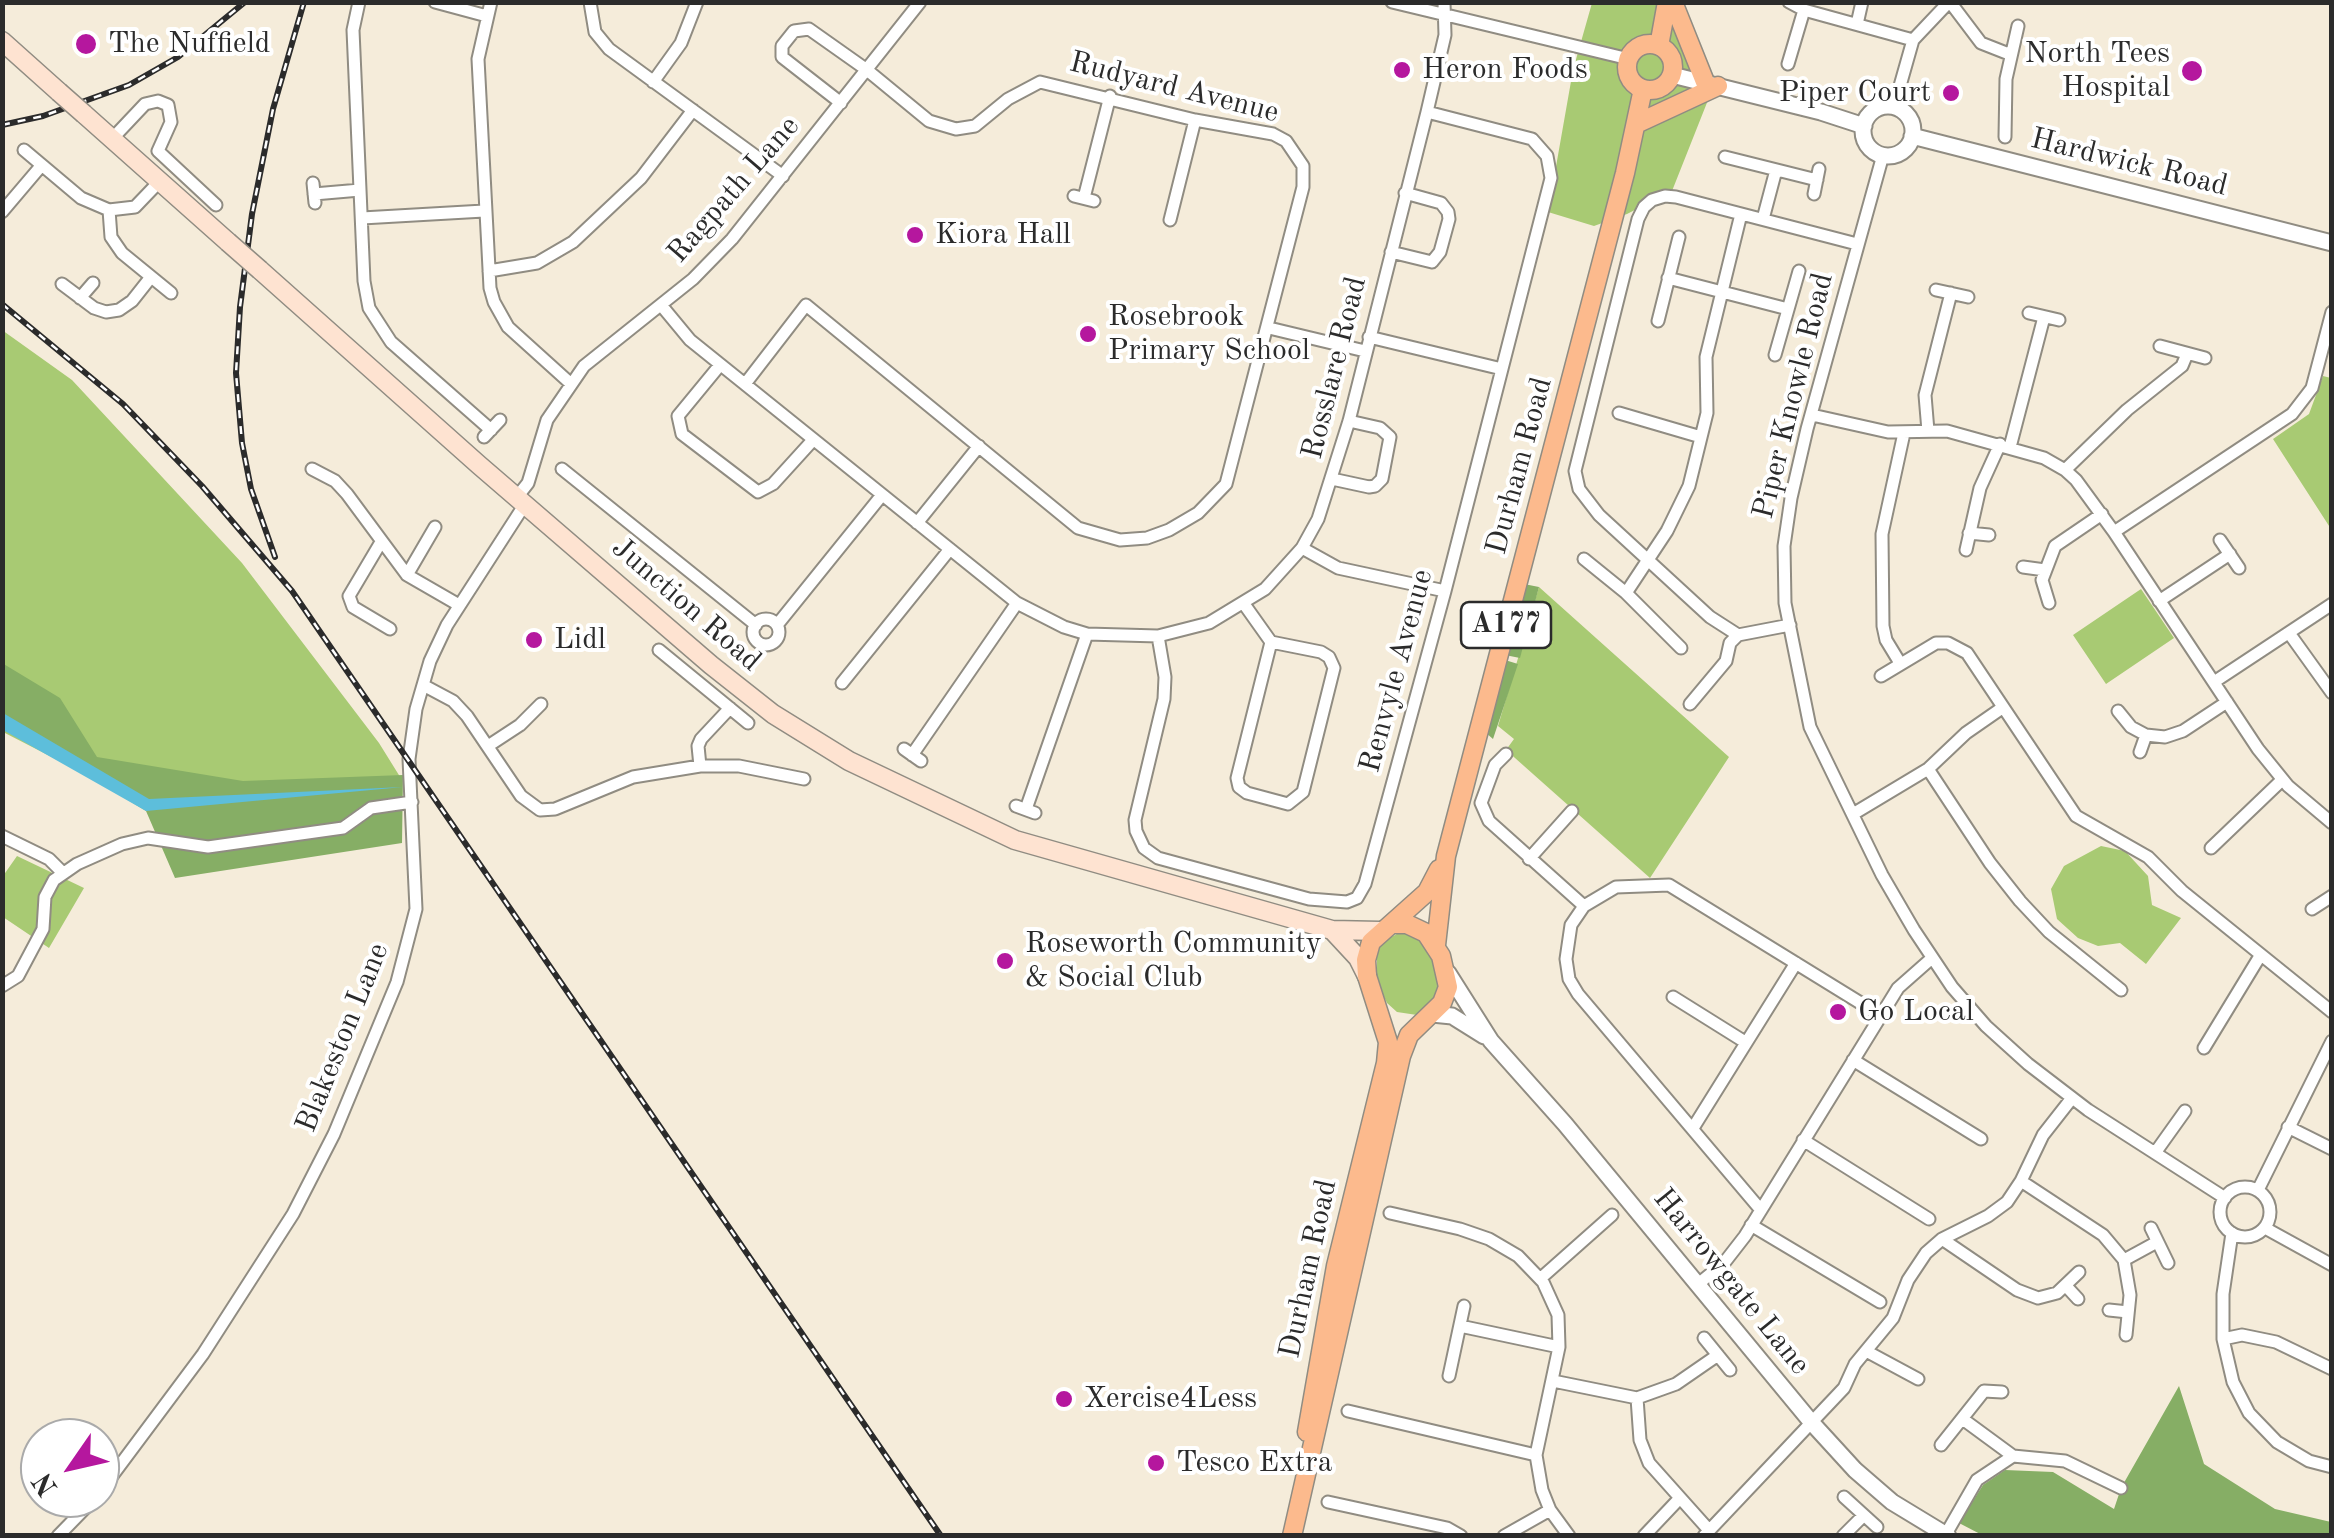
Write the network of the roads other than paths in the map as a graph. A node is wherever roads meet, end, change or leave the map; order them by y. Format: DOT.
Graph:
graph roads {
  1 [pos="359,2"];
  2 [pos="436,2"];
  3 [pos="491,2"];
  4 [pos="590,2"];
  5 [pos="697,2"];
  6 [pos="1392,2"];
  7 [pos="1670,2"];
  8 [pos="1789,2"];
  9 [pos="1862,2"];
  10 [pos="1950,2"];
  11 [pos="918,3"];
  12 [pos="1444,9"];
  13 [pos="1804,10"];
  14 [pos="487,16"];
  15 [pos="1857,24"];
  16 [pos="2018,26"];
  17 [pos="1912,40"];
  18 [pos="2,42"];
  19 [pos="1659,46"];
  20 [pos="2009,54"];
  21 [pos="1629,59"];
  22 [pos="1788,64"];
  23 [pos="867,70"];
  24 [pos="1672,75"];
  25 [pos="654,82"];
  26 [pos="1712,84"];
  27 [pos="1643,89"];
  28 [pos="1110,96"];
  29 [pos="841,103"];
  30 [pos="1894,107"];
  31 [pos="693,110"];
  32 [pos="1427,112"];
  33 [pos="1195,120"];
  34 [pos="1636,124"];
  35 [pos="1864,126"];
  36 [pos="1912,136"];
  37 [pos="2005,137"];
  38 [pos="111,140"];
  39 [pos="24,150"];
  40 [pos="1883,155"];
  41 [pos="1725,157"];
  42 [pos="41,166"];
  43 [pos="1776,170"];
  44 [pos="783,176"];
  45 [pos="158,183"];
  46 [pos="360,190"];
  47 [pos="314,193"];
  48 [pos="1405,193"];
  49 [pos="1814,194"];
  50 [pos="1084,198"];
  51 [pos="216,205"];
  52 [pos="108,210"];
  53 [pos="484,211"];
  54 [pos="2,212"];
  55 [pos="1741,214"];
  56 [pos="362,218"];
  57 [pos="1763,219"];
  58 [pos="1170,220"];
  59 [pos="1679,236"];
  60 [pos="2332,243"];
  61 [pos="1857,244"];
  62 [pos="1390,252"];
  63 [pos="488,270"];
  64 [pos="1799,271"];
  65 [pos="151,277"];
  66 [pos="1668,278"];
  67 [pos="93,282"];
  68 [pos="62,284"];
  69 [pos="1936,290"];
  70 [pos="1722,292"];
  71 [pos="172,293"];
  72 [pos="1951,293"];
  73 [pos="1968,296"];
  74 [pos="80,298"];
  75 [pos="661,305"];
  76 [pos="1788,309"];
  77 [pos="2029,312"];
  78 [pos="2332,312"];
  79 [pos="2044,316"];
  80 [pos="2058,320"];
  81 [pos="1658,321"];
  82 [pos="1269,328"];
  83 [pos="1368,337"];
  84 [pos="2160,346"];
  85 [pos="1365,351"];
  86 [pos="2187,354"];
  87 [pos="1775,355"];
  88 [pos="2205,358"];
  89 [pos="2319,359"];
  90 [pos="720,364"];
  91 [pos="2332,366"];
  92 [pos="1502,370"];
  93 [pos="570,383"];
  94 [pos="744,384"];
  95 [pos="1619,413"];
  96 [pos="1812,415"];
  97 [pos="1348,421"];
  98 [pos="492,429"];
  99 [pos="1928,431"];
  100 [pos="1904,433"];
  101 [pos="1701,437"];
  102 [pos="813,440"];
  103 [pos="979,446"];
  104 [pos="2005,446"];
  105 [pos="332,462"];
  106 [pos="562,468"];
  107 [pos="312,469"];
  108 [pos="2065,470"];
  109 [pos="324,475"];
  110 [pos="1332,479"];
  111 [pos="882,495"];
  112 [pos="521,501"];
  113 [pos="2102,514"];
  114 [pos="917,524"];
  115 [pos="436,527"];
  116 [pos="2114,532"];
  117 [pos="1970,533"];
  118 [pos="1989,535"];
  119 [pos="2220,540"];
  120 [pos="381,542"];
  121 [pos="1302,548"];
  122 [pos="950,549"];
  123 [pos="1966,550"];
  124 [pos="2230,554"];
  125 [pos="1584,559"];
  126 [pos="1648,560"];
  127 [pos="2023,567"];
  128 [pos="2239,568"];
  129 [pos="2044,570"];
  130 [pos="407,575"];
  131 [pos="1445,591"];
  132 [pos="1626,593"];
  133 [pos="2159,601"];
  134 [pos="1017,603"];
  135 [pos="2050,603"];
  136 [pos="1244,604"];
  137 [pos="2332,604"];
  138 [pos="459,605"];
  139 [pos="777,624"];
  140 [pos="1790,624"];
  141 [pos="756,625"];
  142 [pos="390,628"];
  143 [pos="2290,632"];
  144 [pos="1087,634"];
  145 [pos="1738,635"];
  146 [pos="1158,636"];
  147 [pos="1270,642"];
  148 [pos="1681,648"];
  149 [pos="659,650"];
  150 [pos="1900,664"];
  151 [pos="1881,676"];
  152 [pos="2214,682"];
  153 [pos="842,683"];
  154 [pos="423,685"];
  155 [pos="2332,693"];
  156 [pos="2227,702"];
  157 [pos="541,704"];
  158 [pos="1690,704"];
  159 [pos="730,708"];
  160 [pos="2002,708"];
  161 [pos="2118,711"];
  162 [pos="748,723"];
  163 [pos="2146,735"];
  164 [pos="488,746"];
  165 [pos="2140,752"];
  166 [pos="1506,754"];
  167 [pos="913,755"];
  168 [pos="700,766"];
  169 [pos="1928,769"];
  170 [pos="804,779"];
  171 [pos="2282,780"];
  172 [pos="412,802"];
  173 [pos="1025,809"];
  174 [pos="1572,811"];
  175 [pos="1853,814"];
  176 [pos="2332,823"];
  177 [pos="2,836"];
  178 [pos="2211,848"];
  179 [pos="1446,856"];
  180 [pos="1530,859"];
  181 [pos="62,872"];
  182 [pos="2332,896"];
  183 [pos="1584,906"];
  184 [pos="2312,909"];
  185 [pos="1386,928"];
  186 [pos="1332,930"];
  187 [pos="1436,946"];
  188 [pos="2260,956"];
  189 [pos="1932,958"];
  190 [pos="1796,963"];
  191 [pos="1446,970"];
  192 [pos="1367,976"];
  193 [pos="2,986"];
  194 [pos="2121,990"];
  195 [pos="1679,1005"];
  196 [pos="1379,1008"];
  197 [pos="2332,1012"];
  198 [pos="1880,1015"];
  199 [pos="1426,1018"];
  200 [pos="2332,1041"];
  201 [pos="1492,1042"];
  202 [pos="1745,1042"];
  203 [pos="2204,1048"];
  204 [pos="1853,1060"];
  205 [pos="2072,1098"];
  206 [pos="2185,1111"];
  207 [pos="2288,1127"];
  208 [pos="1694,1128"];
  209 [pos="1981,1139"];
  210 [pos="1802,1140"];
  211 [pos="2332,1149"];
  212 [pos="2155,1153"];
  213 [pos="2021,1182"];
  214 [pos="2258,1190"];
  215 [pos="2225,1198"];
  216 [pos="1760,1210"];
  217 [pos="1390,1213"];
  218 [pos="1612,1215"];
  219 [pos="1929,1219"];
  220 [pos="1751,1225"];
  221 [pos="2151,1228"];
  222 [pos="2265,1228"];
  223 [pos="2232,1233"];
  224 [pos="1942,1239"];
  225 [pos="2157,1242"];
  226 [pos="2124,1260"];
  227 [pos="2168,1263"];
  228 [pos="2332,1265"];
  229 [pos="2079,1272"];
  230 [pos="1541,1278"];
  231 [pos="1697,1285"];
  232 [pos="2066,1286"];
  233 [pos="2078,1299"];
  234 [pos="1880,1302"];
  235 [pos="1464,1306"];
  236 [pos="2109,1310"];
  237 [pos="2128,1312"];
  238 [pos="1460,1326"];
  239 [pos="2126,1335"];
  240 [pos="1704,1338"];
  241 [pos="2223,1338"];
  242 [pos="1559,1347"];
  243 [pos="1866,1351"];
  244 [pos="1718,1354"];
  245 [pos="1730,1370"];
  246 [pos="2332,1370"];
  247 [pos="1449,1376"];
  248 [pos="1977,1376"];
  249 [pos="1918,1379"];
  250 [pos="1553,1382"];
  251 [pos="1984,1391"];
  252 [pos="2002,1392"];
  253 [pos="1637,1398"];
  254 [pos="1348,1411"];
  255 [pos="1964,1420"];
  256 [pos="1812,1423"];
  257 [pos="1941,1445"];
  258 [pos="1536,1455"];
  259 [pos="2013,1456"];
  260 [pos="120,1465"];
  261 [pos="2332,1468"];
  262 [pos="1302,1485"];
  263 [pos="2121,1488"];
  264 [pos="1844,1498"];
  265 [pos="1679,1500"];
  266 [pos="1328,1502"];
  267 [pos="1550,1510"];
  268 [pos="1862,1517"];
  269 [pos="76,1518"];
  270 [pos="1877,1527"];
  271 [pos="1706,1532"];
  272 [pos="1947,1535"];
  273 [pos="58,1536"];
  274 [pos="1292,1536"];
  275 [pos="1460,1536"];
  276 [pos="1504,1536"];
  277 [pos="1569,1536"];
  278 [pos="1644,1536"];
  279 [pos="1843,1536"];
  1 -- 46 [label="street"];
  2 -- 14 [label="street"];
  3 -- 14 [label="street"];
  4 -- 25 [label="street"];
  5 -- 25 [label="street"];
  6 -- 12 [label="street"];
  7 -- 19 [label="main road"];
  7 -- 26 [label="main road"];
  8 -- 13 [label="street"];
  9 -- 15 [label="street"];
  10 -- 17 [label="street"];
  10 -- 20 [label="street"];
  11 -- 23 [label="street, Ragpath Lane"];
  12 -- 21 [label="street"];
  12 -- 32 [label="street, Rosslare Road"];
  13 -- 15 [label="street"];
  13 -- 22 [label="street"];
  14 -- 53 [label="street"];
  15 -- 17 [label="street"];
  16 -- 20 [label="street"];
  17 -- 30 [label="street"];
  18 -- 38 [label="main road, Junction Road, bridge"];
  19 -- 21 [label="main road"];
  19 -- 24 [label="main road"];
  20 -- 37 [label="street"];
  21 -- 27 [label="main road"];
  23 -- 28 [label="street, Rudyard Avenue"];
  23 -- 29 [label="street, Ragpath Lane"];
  23 -- 29 [label="street, Rudyard Avenue"];
  24 -- 26 [label="street"];
  24 -- 27 [label="main road"];
  25 -- 31 [label="street"];
  26 -- 34 [label="main road"];
  26 -- 35 [label="street"];
  27 -- 34 [label="main road, Durham Road / A177"];
  28 -- 33 [label="street, Rudyard Avenue"];
  28 -- 50 [label="street"];
  29 -- 44 [label="street, Ragpath Lane"];
  30 -- 35 [label="street"];
  30 -- 36 [label="street"];
  31 -- 44 [label="street"];
  31 -- 63 [label="street"];
  32 -- 48 [label="street, Rosslare Road"];
  32 -- 92 [label="street, Renvyle Avenue"];
  33 -- 58 [label="street"];
  33 -- 82 [label="street, Rudyard Avenue"];
  34 -- 179 [label="main road, Durham Road / A177"];
  35 -- 40 [label="street"];
  36 -- 40 [label="street"];
  36 -- 60 [label="street, Hardwick Road"];
  38 -- 45 [label="main road, Junction Road"];
  38 -- 51 [label="street"];
  39 -- 42 [label="street"];
  40 -- 61 [label="street, Piper Knowle Road"];
  41 -- 43 [label="street"];
  42 -- 52 [label="street"];
  42 -- 54 [label="street"];
  43 -- 49 [label="street"];
  43 -- 57 [label="street"];
  44 -- 75 [label="street, Ragpath Lane"];
  45 -- 52 [label="street"];
  45 -- 112 [label="main road, Junction Road, bridge"];
  46 -- 47 [label="street"];
  46 -- 56 [label="street"];
  48 -- 62 [label="street, Rosslare Road"];
  48 -- 62 [label="street"];
  52 -- 65 [label="street"];
  53 -- 56 [label="street"];
  53 -- 63 [label="street"];
  55 -- 57 [label="street"];
  55 -- 70 [label="street"];
  55 -- 126 [label="street"];
  56 -- 98 [label="street"];
  57 -- 61 [label="street"];
  59 -- 66 [label="street"];
  61 -- 96 [label="street, Piper Knowle Road"];
  62 -- 83 [label="street, Rosslare Road"];
  63 -- 93 [label="street"];
  64 -- 76 [label="street"];
  65 -- 71 [label="street"];
  65 -- 74 [label="street"];
  66 -- 70 [label="street"];
  66 -- 81 [label="street"];
  67 -- 74 [label="street"];
  68 -- 74 [label="street"];
  69 -- 72 [label="street"];
  70 -- 76 [label="street"];
  70 -- 101 [label="street"];
  72 -- 73 [label="street"];
  72 -- 99 [label="street"];
  75 -- 90 [label="street, Rosslare Road"];
  75 -- 93 [label="street, Ragpath Lane"];
  76 -- 87 [label="street"];
  77 -- 79 [label="street"];
  78 -- 89 [label="street"];
  79 -- 80 [label="street"];
  79 -- 104 [label="street"];
  82 -- 85 [label="street"];
  82 -- 103 [label="street, Rudyard Avenue"];
  83 -- 85 [label="street, Rosslare Road"];
  83 -- 92 [label="street"];
  84 -- 86 [label="street"];
  85 -- 97 [label="street, Rosslare Road"];
  86 -- 88 [label="street"];
  86 -- 108 [label="street"];
  89 -- 91 [label="street"];
  89 -- 116 [label="street"];
  90 -- 94 [label="street, Rosslare Road"];
  90 -- 102 [label="street"];
  92 -- 131 [label="street, Renvyle Avenue"];
  93 -- 112 [label="street, Ragpath Lane"];
  94 -- 102 [label="street, Rosslare Road"];
  94 -- 103 [label="street, Rudyard Avenue"];
  95 -- 101 [label="street"];
  96 -- 100 [label="street"];
  96 -- 140 [label="street, Piper Knowle Road"];
  97 -- 110 [label="street, Rosslare Road"];
  97 -- 110 [label="street"];
  99 -- 100 [label="street"];
  99 -- 104 [label="street"];
  100 -- 150 [label="street"];
  101 -- 126 [label="street"];
  102 -- 111 [label="street, Rosslare Road"];
  103 -- 114 [label="street"];
  104 -- 108 [label="street"];
  104 -- 117 [label="street"];
  105 -- 109 [label="street"];
  106 -- 141 [label="street"];
  107 -- 109 [label="street"];
  108 -- 113 [label="street"];
  109 -- 120 [label="street"];
  110 -- 121 [label="street, Rosslare Road"];
  111 -- 114 [label="street, Rosslare Road"];
  111 -- 139 [label="street"];
  112 -- 138 [label="street, Blakeston Lane"];
  112 -- 186 [label="main road, Junction Road"];
  113 -- 116 [label="street"];
  113 -- 129 [label="street"];
  114 -- 122 [label="street, Rosslare Road"];
  115 -- 130 [label="street"];
  116 -- 133 [label="street"];
  117 -- 118 [label="street"];
  117 -- 123 [label="street"];
  119 -- 124 [label="street"];
  120 -- 130 [label="street"];
  120 -- 142 [label="street"];
  121 -- 131 [label="street"];
  121 -- 136 [label="street, Rosslare Road"];
  122 -- 134 [label="street, Rosslare Road"];
  122 -- 153 [label="street"];
  124 -- 128 [label="street"];
  124 -- 133 [label="street"];
  125 -- 132 [label="street"];
  126 -- 132 [label="street"];
  126 -- 145 [label="street"];
  127 -- 129 [label="street"];
  129 -- 135 [label="street"];
  130 -- 138 [label="street"];
  131 -- 146 [label="street, Renvyle Avenue"];
  132 -- 148 [label="street"];
  133 -- 152 [label="street"];
  134 -- 144 [label="street, Rosslare Road"];
  134 -- 167 [label="street"];
  136 -- 146 [label="street, Rosslare Road"];
  136 -- 147 [label="street"];
  137 -- 143 [label="street"];
  138 -- 154 [label="street, Blakeston Lane"];
  139 -- 141 [label="street"];
  139 -- 141 [label="street"];
  140 -- 145 [label="street"];
  140 -- 175 [label="street, Piper Knowle Road"];
  143 -- 152 [label="street"];
  143 -- 155 [label="street"];
  144 -- 146 [label="street, Rosslare Road"];
  144 -- 173 [label="street"];
  145 -- 158 [label="street"];
  147 -- 147 [label="street"];
  149 -- 159 [label="street"];
  150 -- 151 [label="street"];
  150 -- 160 [label="street"];
  152 -- 156 [label="street"];
  154 -- 164 [label="street"];
  154 -- 172 [label="street, Blakeston Lane"];
  156 -- 163 [label="street"];
  156 -- 171 [label="street"];
  157 -- 164 [label="street"];
  159 -- 162 [label="street"];
  159 -- 168 [label="street"];
  160 -- 169 [label="street"];
  160 -- 188 [label="street"];
  161 -- 163 [label="street"];
  163 -- 165 [label="street"];
  164 -- 168 [label="street"];
  166 -- 180 [label="street"];
  168 -- 170 [label="street"];
  169 -- 175 [label="street"];
  169 -- 194 [label="street"];
  171 -- 176 [label="street"];
  171 -- 178 [label="street"];
  172 -- 181 [label="street"];
  172 -- 260 [label="street, Blakeston Lane"];
  174 -- 180 [label="street"];
  175 -- 189 [label="street, Piper Knowle Road"];
  177 -- 181 [label="street"];
  179 -- 185 [label="main road, Durham Road / A177"];
  179 -- 187 [label="main road, Durham Road / A177"];
  180 -- 183 [label="street"];
  181 -- 193 [label="street"];
  182 -- 184 [label="street"];
  183 -- 190 [label="street"];
  183 -- 208 [label="street"];
  185 -- 186 [label="main road, Junction Road"];
  185 -- 187 [label="main road"];
  185 -- 192 [label="main road"];
  186 -- 192 [label="main road"];
  187 -- 191 [label="main road, Durham Road"];
  188 -- 197 [label="street"];
  188 -- 203 [label="street"];
  189 -- 198 [label="street"];
  189 -- 205 [label="street, Piper Knowle Road"];
  190 -- 198 [label="street"];
  190 -- 202 [label="street"];
  191 -- 199 [label="main road, Durham Road"];
  191 -- 201 [label="street, Harrowgate Lane"];
  192 -- 196 [label="main road, Durham Road"];
  195 -- 202 [label="street"];
  196 -- 199 [label="main road"];
  196 -- 262 [label="main road, Durham Road"];
  198 -- 204 [label="street"];
  199 -- 201 [label="street, Harrowgate Lane"];
  199 -- 262 [label="main road, Durham Road"];
  200 -- 207 [label="street"];
  201 -- 231 [label="street, Harrowgate Lane"];
  202 -- 208 [label="street"];
  204 -- 209 [label="street"];
  204 -- 210 [label="street"];
  205 -- 212 [label="street, Piper Knowle Road"];
  205 -- 213 [label="street"];
  206 -- 212 [label="street"];
  207 -- 211 [label="street"];
  207 -- 214 [label="street"];
  208 -- 216 [label="street"];
  210 -- 216 [label="street"];
  210 -- 219 [label="street"];
  212 -- 215 [label="street, Piper Knowle Road"];
  213 -- 224 [label="street"];
  213 -- 226 [label="street"];
  214 -- 215 [label="street"];
  214 -- 222 [label="street"];
  215 -- 223 [label="street"];
  216 -- 220 [label="street"];
  217 -- 230 [label="street"];
  218 -- 230 [label="street"];
  220 -- 231 [label="street"];
  220 -- 234 [label="street"];
  221 -- 225 [label="street"];
  222 -- 223 [label="street"];
  222 -- 228 [label="street"];
  223 -- 241 [label="street"];
  224 -- 232 [label="street"];
  224 -- 243 [label="street"];
  225 -- 226 [label="street"];
  225 -- 227 [label="street"];
  226 -- 237 [label="street"];
  229 -- 232 [label="street"];
  230 -- 242 [label="street"];
  231 -- 256 [label="street, Harrowgate Lane"];
  232 -- 233 [label="street"];
  235 -- 238 [label="street"];
  236 -- 237 [label="street"];
  237 -- 239 [label="street"];
  238 -- 242 [label="street"];
  238 -- 247 [label="street"];
  240 -- 244 [label="street"];
  241 -- 246 [label="street"];
  241 -- 261 [label="street"];
  242 -- 250 [label="street"];
  243 -- 249 [label="street"];
  243 -- 256 [label="street"];
  244 -- 245 [label="street"];
  244 -- 253 [label="street"];
  248 -- 251 [label="street"];
  250 -- 253 [label="street"];
  250 -- 258 [label="street"];
  251 -- 252 [label="street"];
  251 -- 255 [label="street"];
  253 -- 265 [label="street"];
  254 -- 258 [label="street"];
  255 -- 257 [label="street"];
  255 -- 259 [label="street"];
  256 -- 271 [label="street"];
  256 -- 272 [label="street, Harrowgate Lane"];
  258 -- 267 [label="street"];
  259 -- 263 [label="street"];
  259 -- 272 [label="street"];
  262 -- 274 [label="main road, Durham Road"];
  264 -- 268 [label="street"];
  265 -- 271 [label="street"];
  265 -- 278 [label="street"];
  266 -- 275 [label="street"];
  267 -- 276 [label="street"];
  267 -- 277 [label="street"];
  268 -- 270 [label="street"];
  268 -- 279 [label="street"];
  269 -- 273 [label="street"];
}
